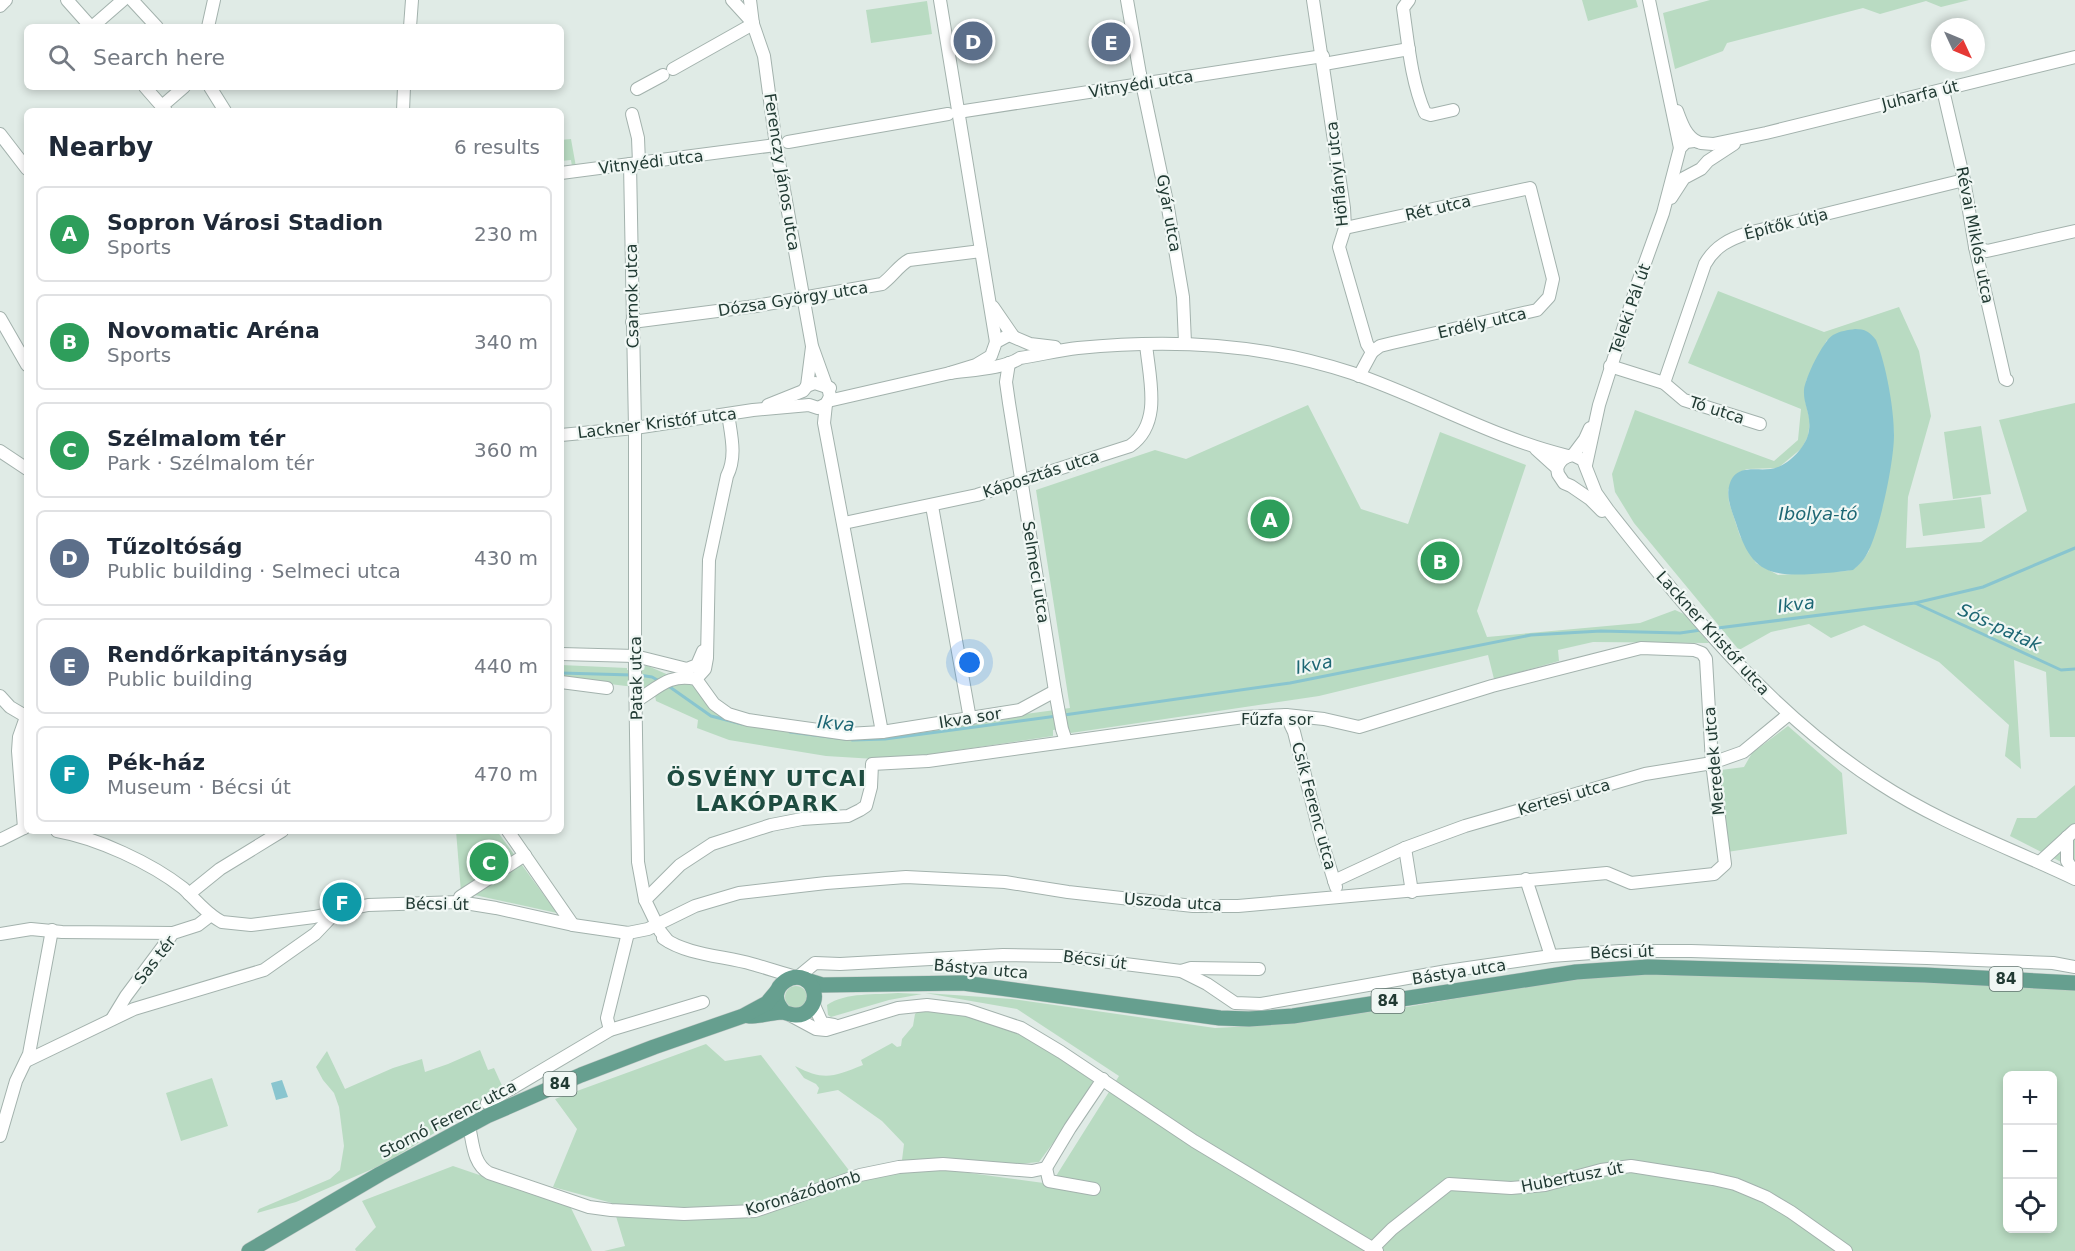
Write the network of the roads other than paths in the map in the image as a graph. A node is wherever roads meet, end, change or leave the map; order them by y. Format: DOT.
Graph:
graph roads {
  1 [pos="6,0"];
  2 [pos="67,0"];
  3 [pos="123,0"];
  4 [pos="132,0"];
  5 [pos="214,0"];
  6 [pos="412,0"];
  7 [pos="732,0"];
  8 [pos="750,0"];
  9 [pos="940,0"];
  10 [pos="1127,0"];
  11 [pos="1314,0"];
  12 [pos="1409,0"];
  13 [pos="1649,0"];
  14 [pos="0,6"];
  15 [pos="88,24"];
  16 [pos="95,24"];
  17 [pos="155,24"];
  18 [pos="209,24"];
  19 [pos="410,24"];
  20 [pos="753,24"];
  21 [pos="1409,49"];
  22 [pos="2075,57"];
  23 [pos="1323,60"];
  24 [pos="1142,84"];
  25 [pos="1667,85"];
  26 [pos="637,89"];
  27 [pos="148,90"];
  28 [pos="181,90"];
  29 [pos="212,90"];
  30 [pos="404,90"];
  31 [pos="1943,90"];
  32 [pos="164,108"];
  33 [pos="223,108"];
  34 [pos="403,108"];
  35 [pos="1453,110"];
  36 [pos="953,113"];
  37 [pos="632,114"];
  38 [pos="1766,133"];
  39 [pos="0,134"];
  40 [pos="1697,142"];
  41 [pos="782,144"];
  42 [pos="1678,152"];
  43 [pos="1708,161"];
  44 [pos="635,164"];
  45 [pos="24,165"];
  46 [pos="564,173"];
  47 [pos="1691,173"];
  48 [pos="1964,180"];
  49 [pos="1530,188"];
  50 [pos="1663,213"];
  51 [pos="1345,228"];
  52 [pos="2075,231"];
  53 [pos="1975,247"];
  54 [pos="981,251"];
  55 [pos="803,298"];
  56 [pos="991,304"];
  57 [pos="0,318"];
  58 [pos="632,322"];
  59 [pos="1017,338"];
  60 [pos="1185,343"];
  61 [pos="1146,344"];
  62 [pos="812,345"];
  63 [pos="1077,348"];
  64 [pos="1372,352"];
  65 [pos="1003,354"];
  66 [pos="24,360"];
  67 [pos="1610,366"];
  68 [pos="950,373"];
  69 [pos="1359,375"];
  70 [pos="2007,380"];
  71 [pos="1664,383"];
  72 [pos="827,386"];
  73 [pos="805,389"];
  74 [pos="874,389"];
  75 [pos="819,404"];
  76 [pos="1599,405"];
  77 [pos="753,410"];
  78 [pos="728,414"];
  79 [pos="1760,424"];
  80 [pos="635,428"];
  81 [pos="564,435"];
  82 [pos="1520,441"];
  83 [pos="0,451"];
  84 [pos="1570,455"];
  85 [pos="1586,467"];
  86 [pos="24,468"];
  87 [pos="1557,468"];
  88 [pos="1022,481"];
  89 [pos="1571,486"];
  90 [pos="932,506"];
  91 [pos="844,523"];
  92 [pos="1635,544"];
  93 [pos="708,636"];
  94 [pos="564,654"];
  95 [pos="635,656"];
  96 [pos="1706,659"];
  97 [pos="696,679"];
  98 [pos="564,682"];
  99 [pos="607,688"];
  100 [pos="1055,691"];
  101 [pos="0,696"];
  102 [pos="636,701"];
  103 [pos="1789,714"];
  104 [pos="1286,715"];
  105 [pos="24,716"];
  106 [pos="970,719"];
  107 [pos="24,723"];
  108 [pos="882,732"];
  109 [pos="1064,735"];
  110 [pos="1712,764"];
  111 [pos="24,814"];
  112 [pos="24,829"];
  113 [pos="70,834"];
  114 [pos="277,834"];
  115 [pos="510,834"];
  116 [pos="2071,834"];
  117 [pos="0,840"];
  118 [pos="1405,848"];
  119 [pos="525,855"];
  120 [pos="2040,862"];
  121 [pos="1725,864"];
  122 [pos="2075,873"];
  123 [pos="1526,879"];
  124 [pos="2075,879"];
  125 [pos="1334,881"];
  126 [pos="1412,892"];
  127 [pos="189,894"];
  128 [pos="1339,897"];
  129 [pos="645,900"];
  130 [pos="459,902"];
  131 [pos="335,913"];
  132 [pos="211,915"];
  133 [pos="314,917"];
  134 [pos="573,925"];
  135 [pos="652,927"];
  136 [pos="52,930"];
  137 [pos="319,930"];
  138 [pos="173,933"];
  139 [pos="628,933"];
  140 [pos="0,934"];
  141 [pos="1551,956"];
  142 [pos="760,966"];
  143 [pos="2075,967"];
  144 [pos="1259,969"];
  145 [pos="1181,971"];
  146 [pos="800,978"];
  147 [pos="2075,983"];
  148 [pos="851,985"];
  149 [pos="777,991"];
  150 [pos="126,996"];
  151 [pos="703,1002"];
  152 [pos="814,1002"];
  153 [pos="134,1009"];
  154 [pos="787,1013"];
  155 [pos="743,1016"];
  156 [pos="112,1019"];
  157 [pos="847,1024"];
  158 [pos="610,1030"];
  159 [pos="26,1062"];
  160 [pos="1103,1079"];
  161 [pos="487,1103"];
  162 [pos="469,1126"];
  163 [pos="0,1136"];
  164 [pos="1046,1168"];
  165 [pos="1094,1189"];
  166 [pos="1375,1250"];
  167 [pos="249,1251"];
  168 [pos="1846,1251"];
  1 -- 14 [label="street"];
  2 -- 15 [label="street"];
  3 -- 16 [label="street"];
  4 -- 17 [label="street"];
  5 -- 18 [label="street"];
  6 -- 19 [label="street"];
  7 -- 20 [label="street"];
  8 -- 20 [label="street, Ferenczy János utca"];
  9 -- 36 [label="street, Selmeci utca"];
  10 -- 24 [label="street, Gyár utca"];
  11 -- 23 [label="street, Höflányi utca"];
  12 -- 21 [label="street"];
  13 -- 25 [label="street, Teleki Pál út"];
  20 -- 26 [label="street"];
  20 -- 41 [label="street, Ferenczy János utca"];
  21 -- 23 [label="street, Vitnyédi utca"];
  21 -- 35 [label="street"];
  22 -- 31 [label="street, Juharfa út"];
  23 -- 24 [label="street, Vitnyédi utca"];
  23 -- 51 [label="street, Höflányi utca"];
  24 -- 36 [label="street, Vitnyédi utca"];
  24 -- 60 [label="street, Gyár utca"];
  25 -- 40 [label="street, Teleki Pál út"];
  25 -- 42 [label="street, Teleki Pál út"];
  27 -- 32 [label="street"];
  28 -- 32 [label="street"];
  29 -- 33 [label="street"];
  30 -- 34 [label="street"];
  31 -- 38 [label="street, Juharfa út"];
  31 -- 48 [label="street, Révai Miklós utca"];
  36 -- 41 [label="street, Vitnyédi utca"];
  36 -- 54 [label="street, Selmeci utca"];
  37 -- 44 [label="street, Csarnok utca"];
  38 -- 40 [label="street, Juharfa út"];
  38 -- 43 [label="street, Juharfa út"];
  39 -- 45 [label="street"];
  40 -- 42 [label="street"];
  40 -- 43 [label="street, Teleki Pál út"];
  41 -- 44 [label="street, Vitnyédi utca"];
  41 -- 55 [label="street, Ferenczy János utca"];
  42 -- 47 [label="street, Teleki Pál út"];
  42 -- 50 [label="street, Teleki Pál út"];
  43 -- 47 [label="street, Teleki Pál út"];
  44 -- 46 [label="street, Vitnyédi utca"];
  44 -- 58 [label="street, Csarnok utca"];
  47 -- 50 [label="street, Teleki Pál út"];
  48 -- 53 [label="street, Révai Miklós utca"];
  48 -- 71 [label="street, Építők útja"];
  49 -- 51 [label="street, Rét utca"];
  49 -- 64 [label="street, Erdély utca"];
  50 -- 67 [label="street, Teleki Pál út"];
  51 -- 64 [label="street, Höflányi utca"];
  52 -- 53 [label="street"];
  53 -- 70 [label="street, Révai Miklós utca"];
  54 -- 55 [label="street, Dózsa György utca"];
  54 -- 56 [label="street, Selmeci utca"];
  55 -- 58 [label="street, Dózsa György utca"];
  55 -- 62 [label="street, Ferenczy János utca"];
  56 -- 59 [label="street, Selmeci utca"];
  56 -- 65 [label="street, Selmeci utca"];
  57 -- 66 [label="street"];
  58 -- 80 [label="street, Csarnok utca"];
  59 -- 63 [label="street, Lackner Kristóf utca"];
  59 -- 65 [label="street, Lackner Kristóf utca"];
  59 -- 65 [label="street"];
  60 -- 61 [label="street, Lackner Kristóf utca"];
  60 -- 69 [label="street, Lackner Kristóf utca"];
  61 -- 63 [label="street, Lackner Kristóf utca"];
  61 -- 88 [label="street, Káposztás utca"];
  62 -- 72 [label="street, Ferenczy János utca"];
  62 -- 73 [label="street, Ferenczy János utca"];
  63 -- 65 [label="street, Lackner Kristóf utca"];
  64 -- 69 [label="street"];
  65 -- 68 [label="street, Lackner Kristóf utca"];
  65 -- 68 [label="street, Lackner Kristóf utca"];
  65 -- 88 [label="street, Selmeci utca"];
  67 -- 71 [label="street, Tó utca"];
  67 -- 76 [label="street, Teleki Pál út"];
  68 -- 74 [label="street, Lackner Kristóf utca"];
  69 -- 82 [label="street, Lackner Kristóf utca"];
  71 -- 79 [label="street, Tó utca"];
  72 -- 73 [label="street, Lackner Kristóf utca"];
  72 -- 74 [label="street, Lackner Kristóf utca"];
  72 -- 75 [label="street"];
  73 -- 75 [label="street"];
  73 -- 77 [label="street, Lackner Kristóf utca"];
  74 -- 75 [label="street, Lackner Kristóf utca"];
  75 -- 77 [label="street, Lackner Kristóf utca"];
  75 -- 91 [label="street"];
  76 -- 84 [label="street"];
  76 -- 85 [label="street"];
  77 -- 78 [label="street, Lackner Kristóf utca"];
  78 -- 80 [label="street, Lackner Kristóf utca"];
  78 -- 93 [label="street"];
  80 -- 81 [label="street, Lackner Kristóf utca"];
  80 -- 95 [label="street, Patak utca"];
  82 -- 84 [label="street, Lackner Kristóf utca"];
  82 -- 87 [label="street, Lackner Kristóf utca"];
  83 -- 86 [label="street"];
  84 -- 85 [label="street, Lackner Kristóf utca"];
  84 -- 87 [label="street"];
  85 -- 89 [label="street"];
  85 -- 92 [label="street, Lackner Kristóf utca"];
  87 -- 89 [label="street, Lackner Kristóf utca"];
  88 -- 90 [label="street, Káposztás utca"];
  88 -- 100 [label="street, Selmeci utca"];
  89 -- 92 [label="street, Lackner Kristóf utca"];
  90 -- 91 [label="street, Káposztás utca"];
  90 -- 106 [label="street"];
  91 -- 108 [label="street"];
  92 -- 103 [label="street, Lackner Kristóf utca"];
  93 -- 95 [label="street"];
  93 -- 97 [label="street"];
  94 -- 95 [label="street"];
  95 -- 102 [label="street, Patak utca"];
  96 -- 104 [label="street, Fűzfa sor"];
  96 -- 110 [label="street, Meredek utca"];
  97 -- 102 [label="street"];
  97 -- 108 [label="street"];
  98 -- 99 [label="street"];
  100 -- 106 [label="street, Ikva sor"];
  100 -- 109 [label="street, Selmeci utca"];
  101 -- 105 [label="street"];
  102 -- 129 [label="street, Patak utca"];
  103 -- 110 [label="street, Kertesi utca"];
  103 -- 120 [label="street, Lackner Kristóf utca"];
  104 -- 109 [label="street, Fűzfa sor"];
  104 -- 125 [label="street, Csík Ferenc utca"];
  106 -- 108 [label="street, Ikva sor"];
  107 -- 111 [label="street"];
  109 -- 129 [label="street, Fűzfa sor"];
  110 -- 118 [label="street, Kertesi utca"];
  110 -- 121 [label="street, Meredek utca"];
  112 -- 117 [label="street"];
  113 -- 127 [label="street"];
  114 -- 127 [label="street"];
  115 -- 119 [label="street"];
  116 -- 120 [label="street"];
  116 -- 122 [label="street"];
  118 -- 125 [label="street, Kertesi utca"];
  118 -- 126 [label="street"];
  119 -- 130 [label="street"];
  119 -- 134 [label="street"];
  120 -- 124 [label="street, Lackner Kristóf utca"];
  121 -- 123 [label="street, Uszoda utca"];
  123 -- 126 [label="street, Uszoda utca"];
  123 -- 141 [label="street"];
  125 -- 128 [label="street, Csík Ferenc utca"];
  126 -- 128 [label="street, Uszoda utca"];
  127 -- 132 [label="street"];
  128 -- 135 [label="street, Uszoda utca"];
  129 -- 135 [label="street, Patak utca"];
  130 -- 131 [label="street, Bécsi út"];
  130 -- 134 [label="street, Bécsi út"];
  131 -- 133 [label="street, Bécsi út"];
  131 -- 137 [label="street"];
  132 -- 133 [label="street, Bécsi út"];
  132 -- 138 [label="street, Sas tér"];
  133 -- 137 [label="street"];
  134 -- 139 [label="street, Bécsi út"];
  135 -- 139 [label="street, Bécsi út"];
  135 -- 142 [label="street"];
  136 -- 138 [label="street"];
  136 -- 140 [label="street"];
  136 -- 159 [label="street"];
  137 -- 153 [label="street"];
  138 -- 150 [label="street, Sas tér"];
  139 -- 158 [label="street"];
  141 -- 143 [label="street, Bécsi út"];
  141 -- 145 [label="street, Bécsi út"];
  142 -- 146 [label="street"];
  142 -- 149 [label="street"];
  144 -- 145 [label="street, Bécsi út"];
  145 -- 146 [label="street, Bécsi út"];
  146 -- 148 [label="main road, Bástya utca / 84"];
  146 -- 149 [label="main road, 84"];
  146 -- 152 [label="main road"];
  147 -- 148 [label="main road, Bástya utca / 84"];
  148 -- 152 [label="main road, Bástya utca / 84"];
  149 -- 154 [label="main road"];
  149 -- 155 [label="main road, Stornó Ferenc utca / 84"];
  150 -- 153 [label="street"];
  150 -- 156 [label="street, Sas tér"];
  151 -- 158 [label="street"];
  152 -- 154 [label="main road, 84"];
  152 -- 157 [label="street"];
  153 -- 156 [label="street"];
  154 -- 155 [label="main road, Stornó Ferenc utca / 84"];
  154 -- 157 [label="street"];
  155 -- 162 [label="main road, Stornó Ferenc utca / 84"];
  156 -- 159 [label="street"];
  157 -- 160 [label="street"];
  158 -- 161 [label="street"];
  159 -- 163 [label="street"];
  160 -- 164 [label="street"];
  160 -- 166 [label="street"];
  162 -- 164 [label="street, Koronázódomb"];
  162 -- 167 [label="main road, Stornó Ferenc utca / 84"];
  164 -- 165 [label="street"];
  166 -- 168 [label="street, Hubertusz út"];
}
